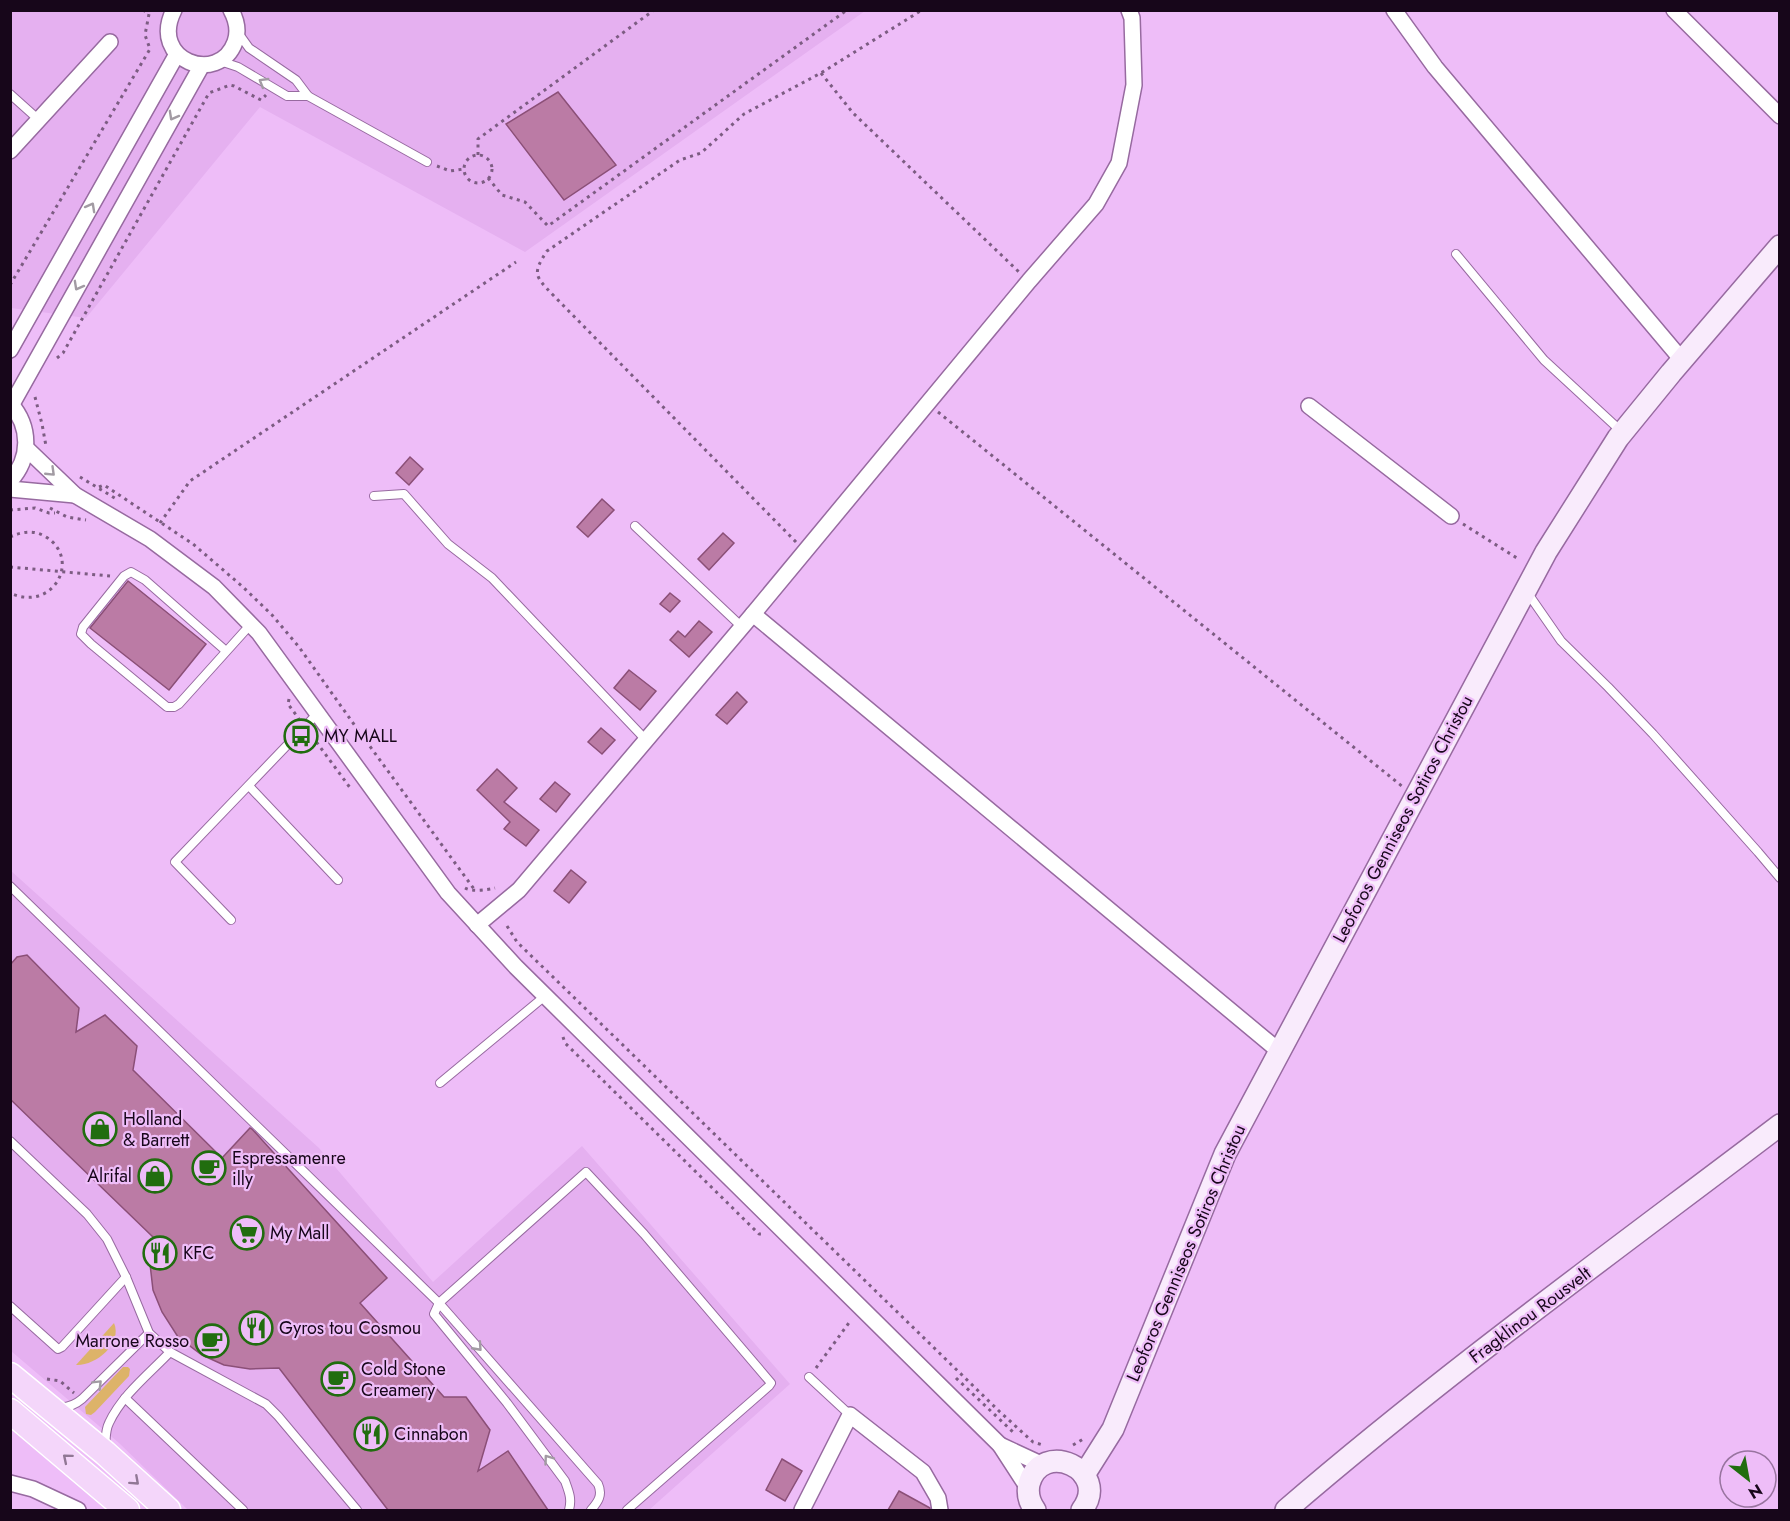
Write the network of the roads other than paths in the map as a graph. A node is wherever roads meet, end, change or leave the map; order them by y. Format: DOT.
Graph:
graph roads {
  1 [pos="174,10"];
  2 [pos="231,10"];
  3 [pos="1129,10"];
  4 [pos="1394,10"];
  5 [pos="1674,10"];
  6 [pos="238,33"];
  7 [pos="110,42"];
  8 [pos="177,54"];
  9 [pos="219,61"];
  10 [pos="202,65"];
  11 [pos="10,94"];
  12 [pos="308,96"];
  13 [pos="1779,116"];
  14 [pos="39,120"];
  15 [pos="10,151"];
  16 [pos="427,162"];
  17 [pos="1779,246"];
  18 [pos="1456,254"];
  19 [pos="13,340"];
  20 [pos="1682,360"];
  21 [pos="11,403"];
  22 [pos="1309,406"];
  23 [pos="1622,433"];
  24 [pos="26,448"];
  25 [pos="10,482"];
  26 [pos="10,489"];
  27 [pos="75,495"];
  28 [pos="374,496"];
  29 [pos="1451,516"];
  30 [pos="635,526"];
  31 [pos="1526,590"];
  32 [pos="753,614"];
  33 [pos="251,624"];
  34 [pos="742,627"];
  35 [pos="226,651"];
  36 [pos="318,713"];
  37 [pos="646,740"];
  38 [pos="249,786"];
  39 [pos="1779,878"];
  40 [pos="338,880"];
  41 [pos="10,886"];
  42 [pos="231,920"];
  43 [pos="477,925"];
  44 [pos="545,996"];
  45 [pos="1279,1051"];
  46 [pos="440,1083"];
  47 [pos="1779,1125"];
  48 [pos="10,1141"];
  49 [pos="126,1277"];
  50 [pos="439,1303"];
  51 [pos="10,1306"];
  52 [pos="149,1333"];
  53 [pos="170,1352"];
  54 [pos="10,1375"];
  55 [pos="809,1377"];
  56 [pos="125,1398"];
  57 [pos="48,1406"];
  58 [pos="10,1411"];
  59 [pos="850,1415"];
  60 [pos="1000,1445"];
  61 [pos="105,1453"];
  62 [pos="1044,1454"];
  63 [pos="1074,1459"];
  64 [pos="10,1483"];
  65 [pos="1028,1488"];
  66 [pos="78,1510"];
  67 [pos="127,1510"];
  68 [pos="168,1510"];
  69 [pos="243,1510"];
  70 [pos="357,1510"];
  71 [pos="569,1510"];
  72 [pos="591,1510"];
  73 [pos="627,1510"];
  74 [pos="802,1510"];
  75 [pos="940,1510"];
  76 [pos="1035,1510"];
  77 [pos="1082,1510"];
  78 [pos="1286,1510"];
  1 -- 8 [label="street"];
  2 -- 6 [label="street"];
  3 -- 32 [label="street"];
  4 -- 20 [label="street"];
  5 -- 13 [label="street"];
  6 -- 9 [label="street"];
  6 -- 12 [label="lane"];
  7 -- 14 [label="street"];
  8 -- 10 [label="street"];
  19 -- 8 [label="street, one-way"];
  9 -- 10 [label="street"];
  12 -- 9 [label="lane, one-way"];
  10 -- 21 [label="street, one-way"];
  11 -- 14 [label="lane"];
  12 -- 16 [label="lane"];
  14 -- 15 [label="street"];
  17 -- 20 [label="main road, Leoforos Genniseos Sotiros Christou"];
  18 -- 23 [label="lane"];
  20 -- 23 [label="main road, Leoforos Genniseos Sotiros Christou"];
  21 -- 24 [label="street"];
  22 -- 29 [label="street"];
  23 -- 31 [label="main road, Leoforos Genniseos Sotiros Christou"];
  24 -- 25 [label="street"];
  24 -- 27 [label="street, one-way"];
  26 -- 27 [label="street"];
  27 -- 33 [label="street"];
  28 -- 37 [label="lane"];
  30 -- 34 [label="lane"];
  31 -- 39 [label="lane"];
  31 -- 45 [label="main road, Leoforos Genniseos Sotiros Christou"];
  32 -- 34 [label="street"];
  32 -- 45 [label="street"];
  33 -- 35 [label="lane"];
  33 -- 36 [label="street"];
  34 -- 37 [label="street"];
  35 -- 35 [label="lane"];
  36 -- 38 [label="lane"];
  36 -- 43 [label="street"];
  37 -- 43 [label="street"];
  38 -- 40 [label="lane"];
  38 -- 42 [label="lane"];
  41 -- 50 [label="lane"];
  43 -- 44 [label="street"];
  44 -- 46 [label="lane"];
  44 -- 60 [label="street"];
  45 -- 63 [label="main road, Leoforos Genniseos Sotiros Christou"];
  47 -- 78 [label="main road, Fragklinou Rousvelt"];
  48 -- 49 [label="lane"];
  49 -- 51 [label="lane"];
  49 -- 52 [label="lane"];
  71 -- 50 [label="lane, one-way"];
  50 -- 72 [label="lane, one-way"];
  50 -- 73 [label="lane"];
  52 -- 53 [label="lane"];
  57 -- 52 [label="lane, one-way"];
  53 -- 56 [label="lane"];
  53 -- 70 [label="lane"];
  54 -- 57 [label="main road"];
  55 -- 59 [label="lane"];
  56 -- 61 [label="lane"];
  56 -- 69 [label="lane"];
  57 -- 61 [label="main road"];
  67 -- 58 [label="main road, one-way"];
  59 -- 74 [label="street"];
  59 -- 75 [label="street"];
  60 -- 62 [label="street"];
  60 -- 65 [label="street"];
  61 -- 68 [label="main road, one-way"];
  62 -- 63 [label="main road"];
  62 -- 65 [label="main road"];
  63 -- 77 [label="main road"];
  64 -- 66 [label="street"];
  65 -- 76 [label="main road"];
}
